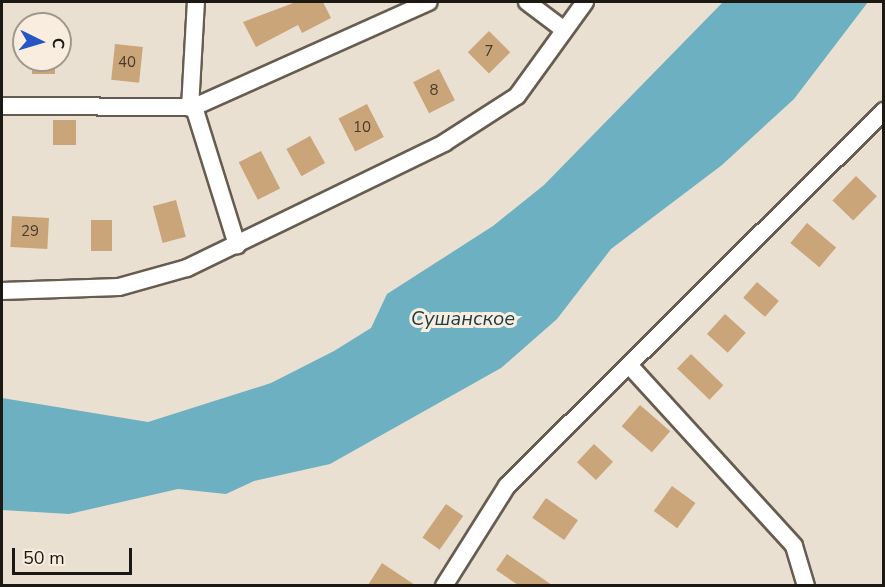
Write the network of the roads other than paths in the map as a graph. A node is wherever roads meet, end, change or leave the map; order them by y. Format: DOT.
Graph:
graph roads {
  1 [pos="196,2"];
  2 [pos="429,2"];
  3 [pos="527,2"];
  4 [pos="585,2"];
  5 [pos="563,29"];
  6 [pos="2,106"];
  7 [pos="192,108"];
  8 [pos="884,111"];
  9 [pos="237,245"];
  10 [pos="2,291"];
  11 [pos="629,364"];
  12 [pos="444,585"];
  13 [pos="806,585"];
  1 -- 7 [label="street"];
  2 -- 7 [label="street"];
  3 -- 5 [label="street"];
  4 -- 5 [label="street"];
  5 -- 9 [label="street"];
  6 -- 7 [label="street"];
  7 -- 9 [label="street"];
  8 -- 11 [label="street"];
  9 -- 10 [label="street"];
  11 -- 12 [label="street"];
  11 -- 13 [label="street"];
}
